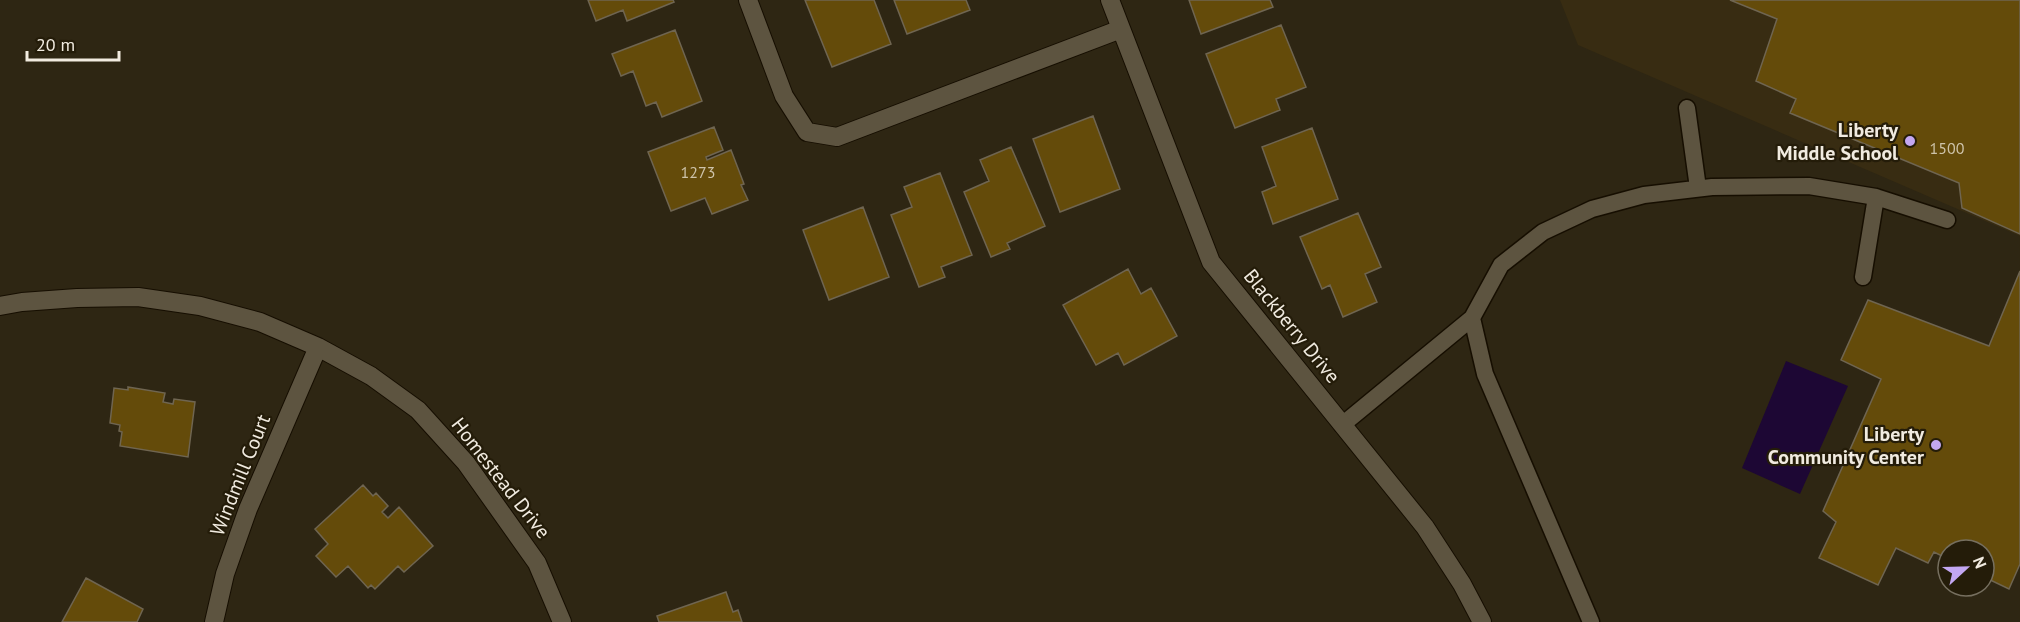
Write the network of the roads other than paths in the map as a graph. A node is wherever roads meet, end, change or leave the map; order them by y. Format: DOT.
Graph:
graph roads {
  1 [pos="748,0"];
  2 [pos="1110,0"];
  3 [pos="1121,28"];
  4 [pos="1687,108"];
  5 [pos="1698,188"];
  6 [pos="1876,197"];
  7 [pos="1947,220"];
  8 [pos="1863,277"];
  9 [pos="0,306"];
  10 [pos="1472,318"];
  11 [pos="318,347"];
  12 [pos="1342,425"];
  13 [pos="214,622"];
  14 [pos="561,622"];
  15 [pos="1482,622"];
  16 [pos="1591,622"];
  1 -- 3 [label="street"];
  2 -- 3 [label="street, Blackberry Drive"];
  3 -- 12 [label="street, Blackberry Drive"];
  4 -- 5 [label="lane"];
  5 -- 6 [label="lane"];
  5 -- 10 [label="lane"];
  6 -- 7 [label="lane"];
  6 -- 8 [label="lane"];
  9 -- 11 [label="street, Homestead Drive"];
  10 -- 12 [label="lane"];
  10 -- 16 [label="lane"];
  11 -- 13 [label="street, Windmill Court"];
  11 -- 14 [label="street, Homestead Drive"];
  12 -- 15 [label="street, Blackberry Drive"];
}
